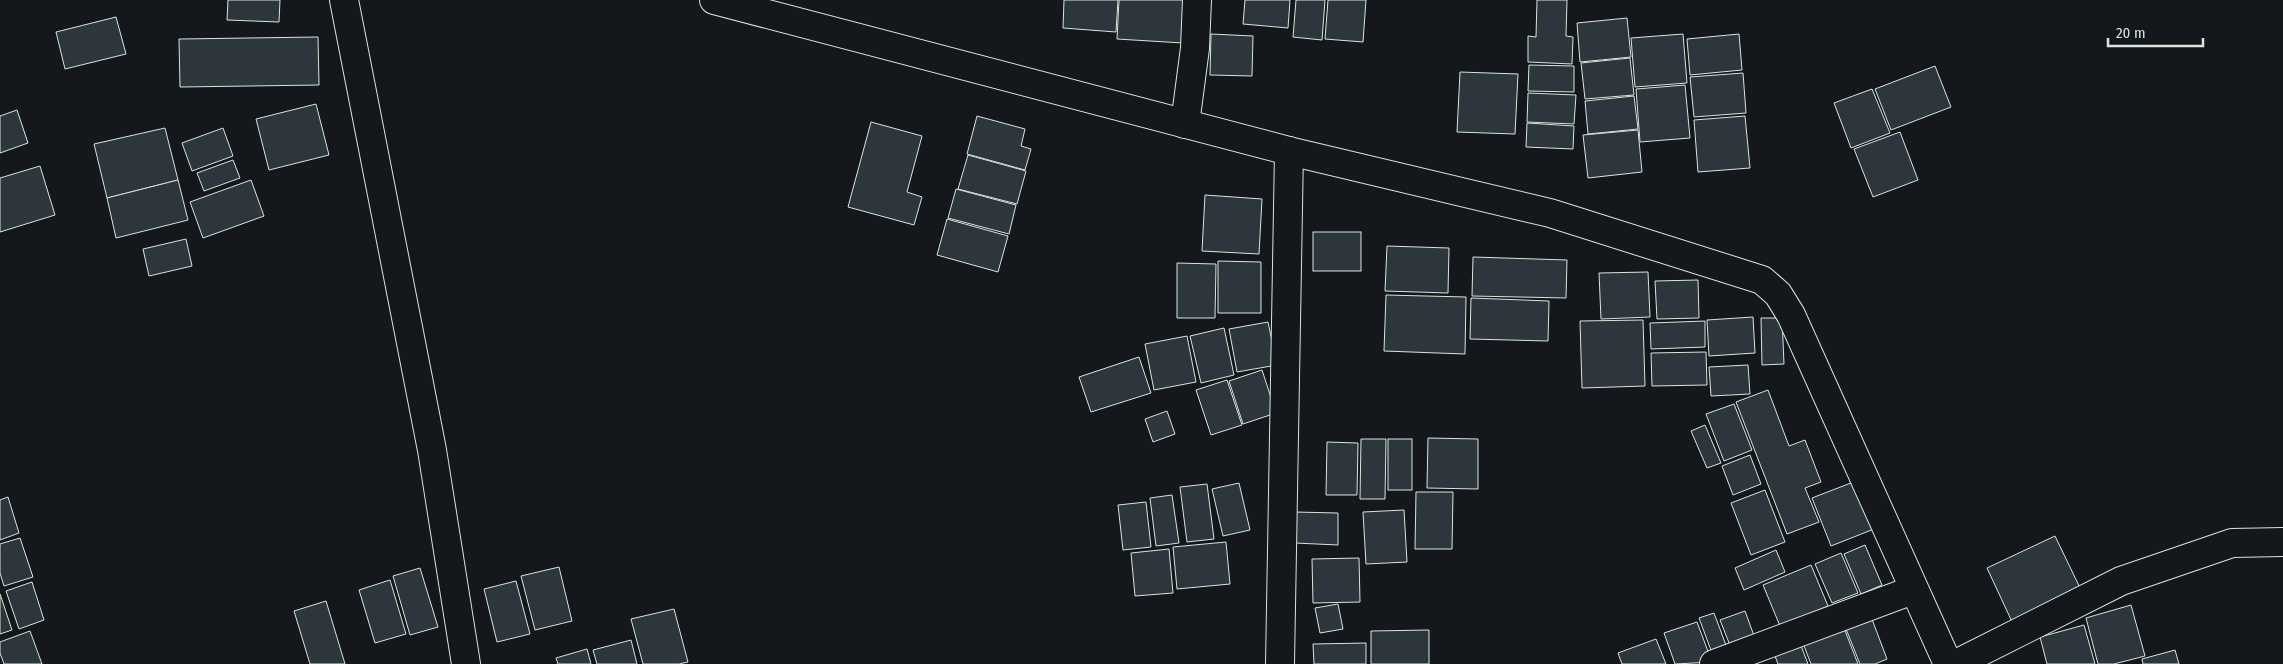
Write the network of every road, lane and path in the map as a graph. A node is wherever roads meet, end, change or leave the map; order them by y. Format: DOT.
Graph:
graph roads {
  1 [pos="344,0"];
  2 [pos="714,0"];
  3 [pos="1198,0"];
  4 [pos="1184,124"];
  5 [pos="1289,151"];
  6 [pos="2283,542"];
  7 [pos="1913,590"];
  8 [pos="466,664"];
  9 [pos="1280,664"];
  10 [pos="1714,664"];
  11 [pos="1948,664"];
  12 [pos="1956,664"];
  1 -- 8 [label="street"];
  2 -- 4 [label="street"];
  3 -- 4 [label="street"];
  4 -- 5 [label="street"];
  5 -- 7 [label="street"];
  5 -- 9 [label="street"];
  6 -- 12 [label="street"];
  7 -- 10 [label="street"];
  7 -- 11 [label="street"];
}
